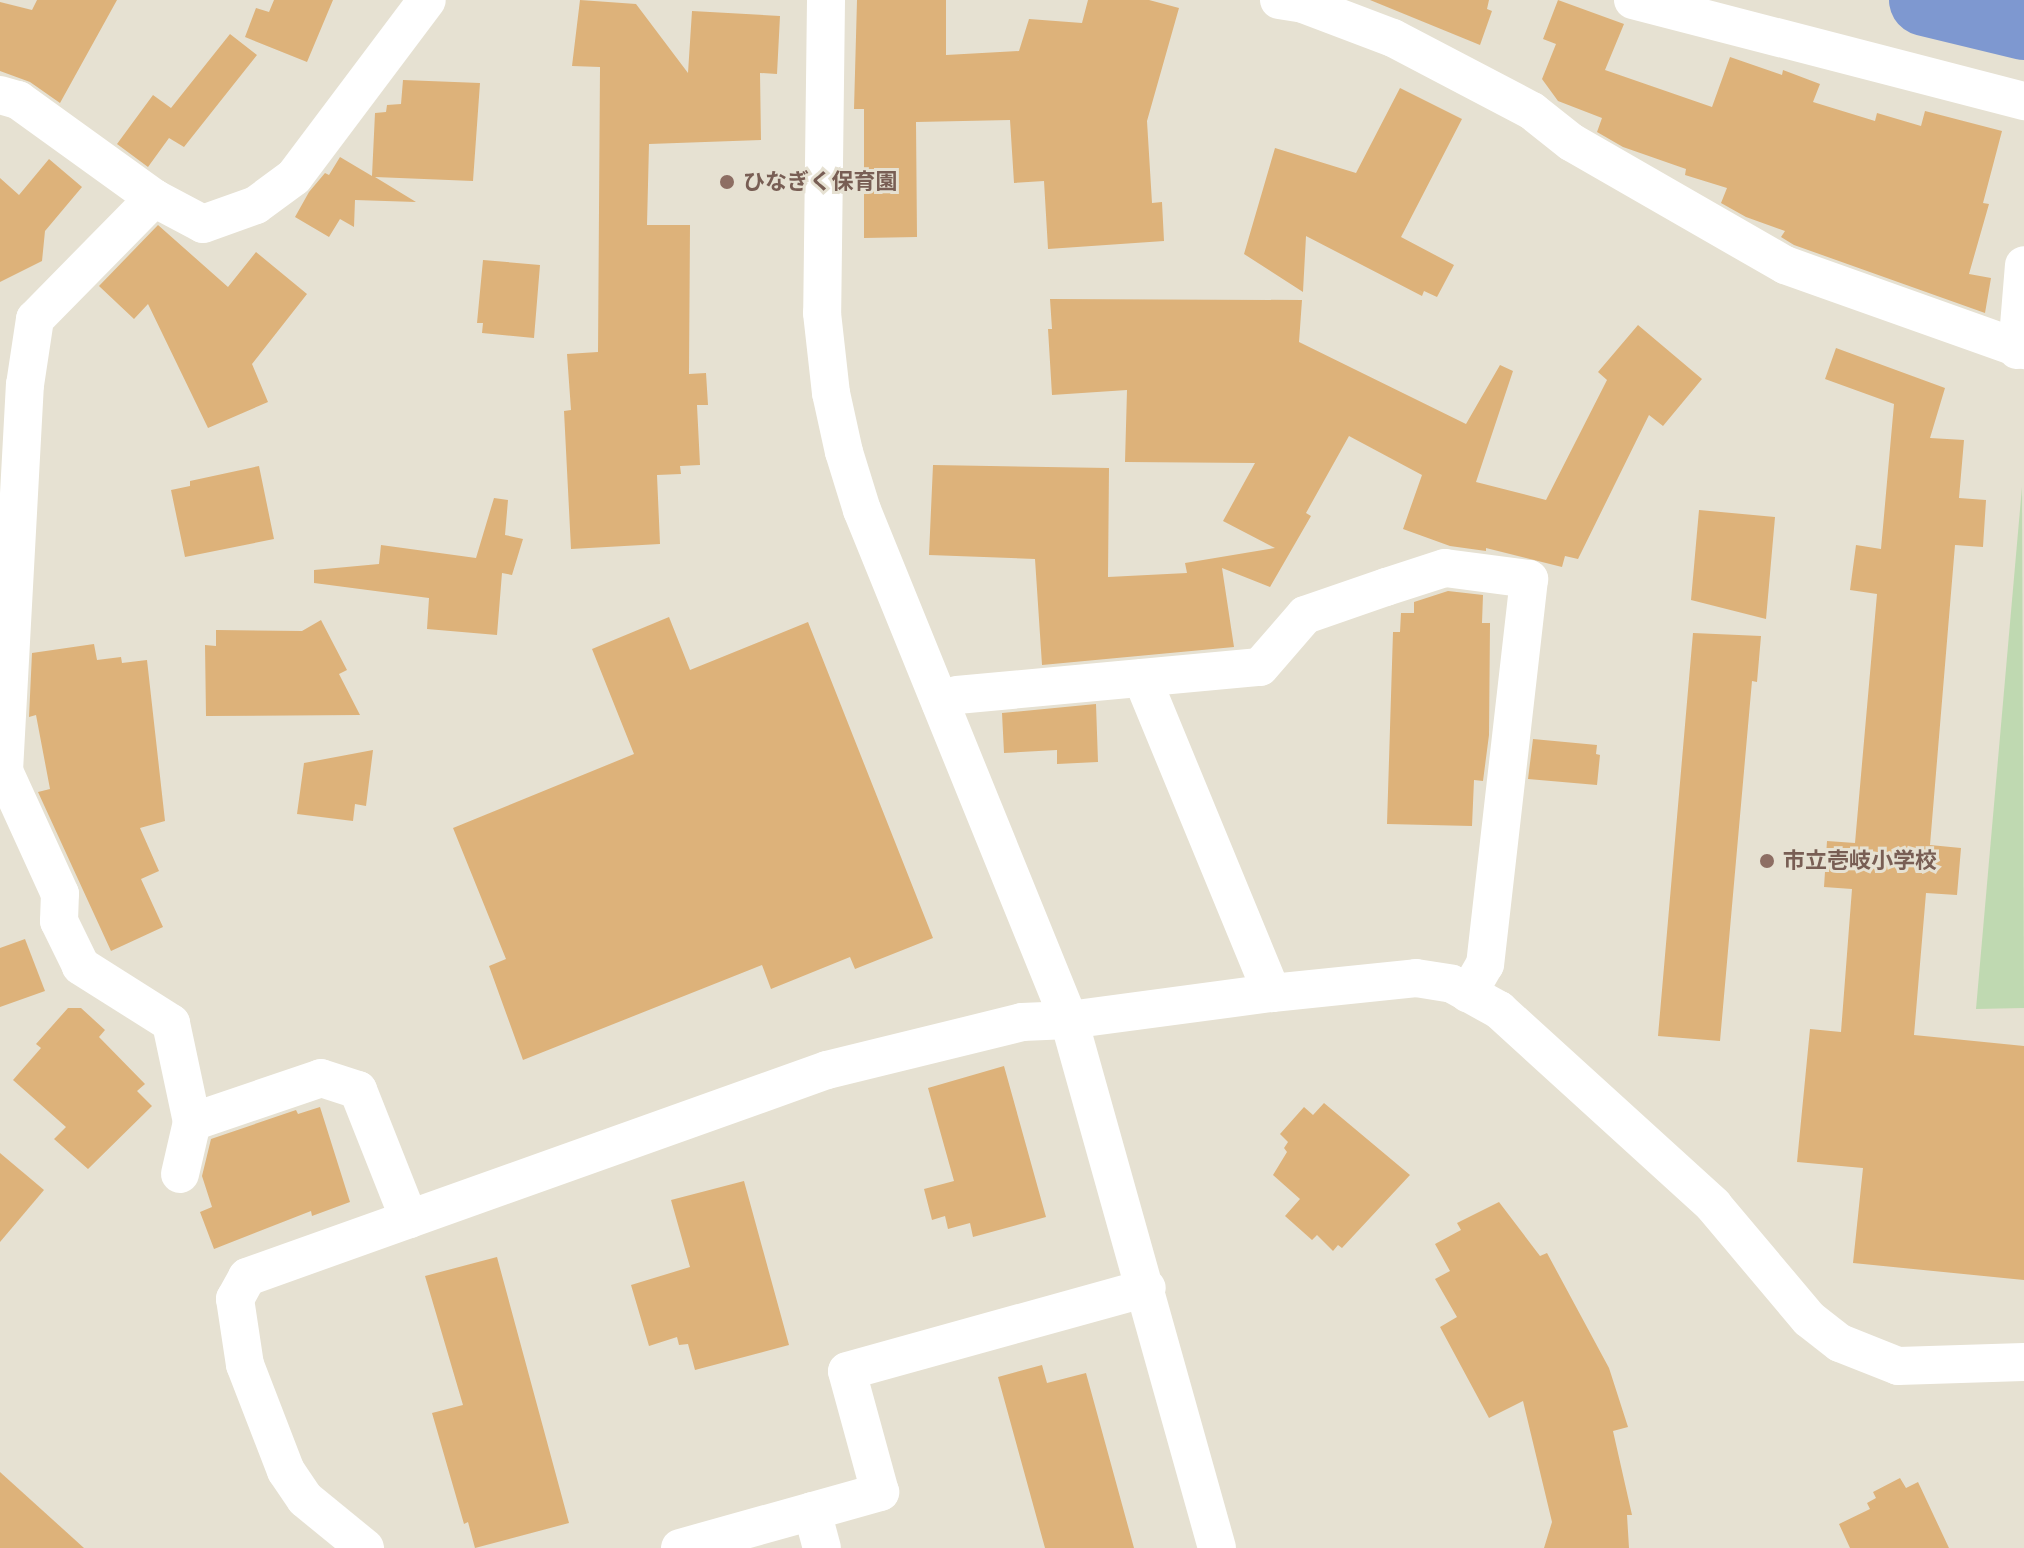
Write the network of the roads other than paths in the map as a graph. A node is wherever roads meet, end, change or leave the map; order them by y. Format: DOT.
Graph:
graph roads {
  1 [pos="427,0"];
  2 [pos="826,0"];
  3 [pos="1279,0"];
  4 [pos="1633,0"];
  5 [pos="0,95"];
  6 [pos="2024,101"];
  7 [pos="154,198"];
  8 [pos="2024,265"];
  9 [pos="2021,350"];
  10 [pos="1142,678"];
  11 [pos="941,704"];
  12 [pos="1272,993"];
  13 [pos="1468,993"];
  14 [pos="1069,1020"];
  15 [pos="192,1122"];
  16 [pos="180,1174"];
  17 [pos="409,1219"];
  18 [pos="1147,1288"];
  19 [pos="2024,1362"];
  20 [pos="812,1511"];
  21 [pos="365,1548"];
  22 [pos="680,1548"];
  23 [pos="822,1548"];
  24 [pos="1217,1548"];
  1 -- 7 [label="street"];
  2 -- 11 [label="street"];
  3 -- 9 [label="street"];
  4 -- 6 [label="street"];
  5 -- 7 [label="street"];
  7 -- 15 [label="street"];
  8 -- 9 [label="street"];
  10 -- 11 [label="street"];
  10 -- 12 [label="street"];
  10 -- 13 [label="street"];
  11 -- 14 [label="street"];
  12 -- 13 [label="street"];
  12 -- 14 [label="street"];
  13 -- 19 [label="street"];
  14 -- 17 [label="street"];
  14 -- 18 [label="street"];
  15 -- 16 [label="street"];
  15 -- 17 [label="street"];
  17 -- 21 [label="street"];
  18 -- 20 [label="street"];
  18 -- 24 [label="street"];
  20 -- 22 [label="street"];
  20 -- 23 [label="street"];
}
